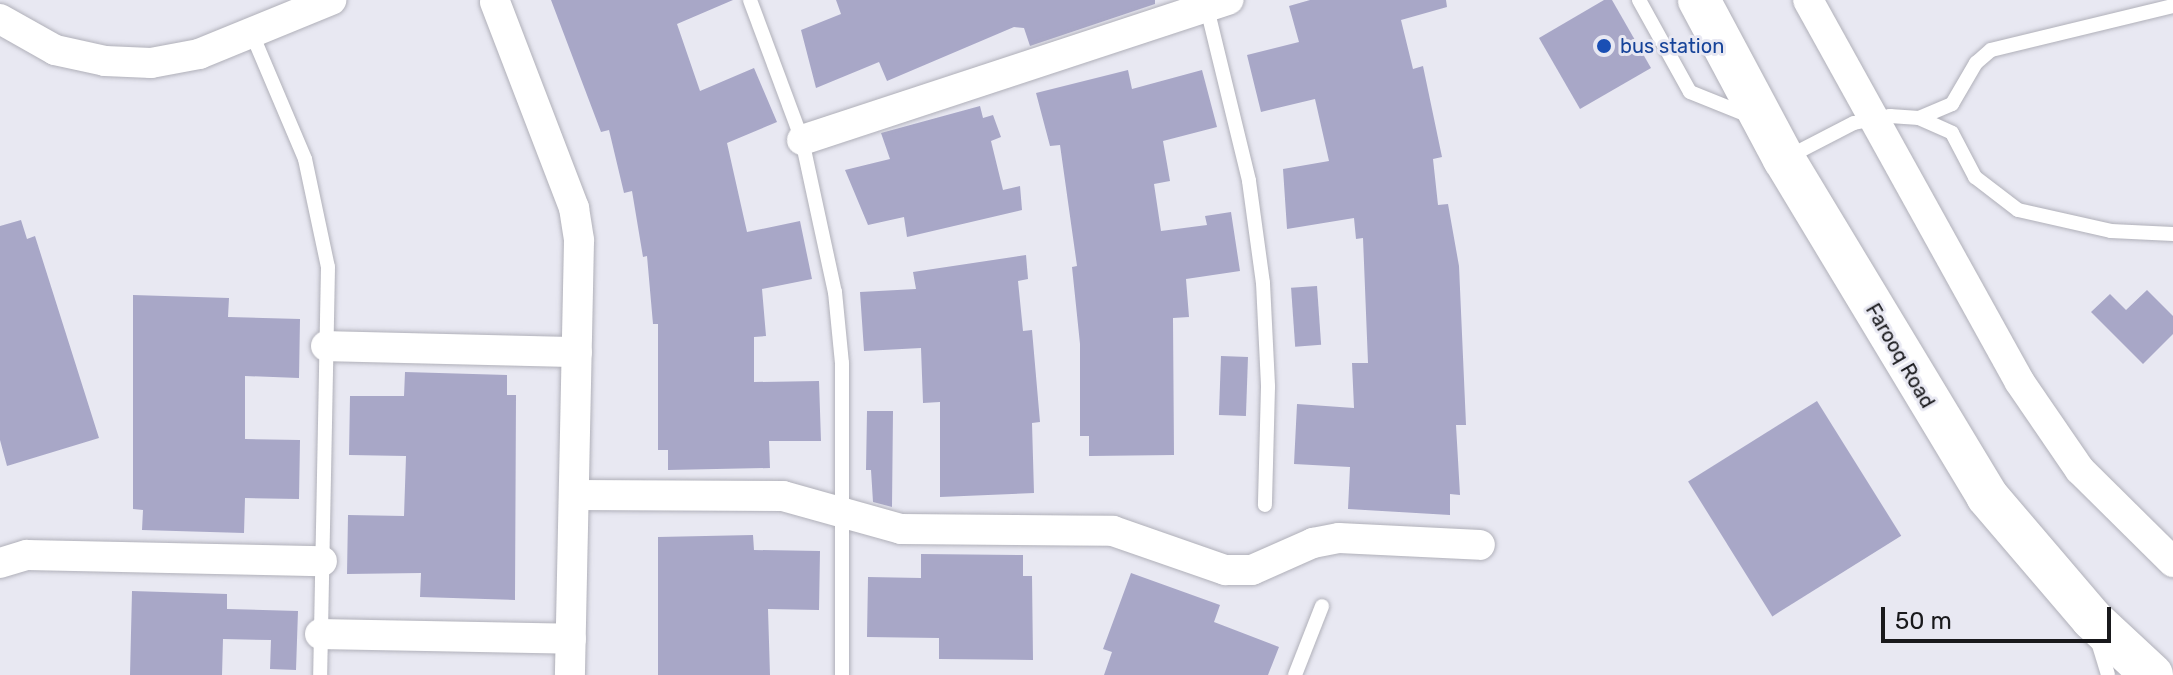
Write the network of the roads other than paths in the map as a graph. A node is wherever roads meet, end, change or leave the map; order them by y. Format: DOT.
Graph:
graph roads {
  1 [pos="331,0"];
  2 [pos="750,0"];
  3 [pos="1639,0"];
  4 [pos="1699,0"];
  5 [pos="1808,0"];
  6 [pos="495,2"];
  7 [pos="1213,2"];
  8 [pos="2173,6"];
  9 [pos="0,19"];
  10 [pos="252,34"];
  11 [pos="1919,118"];
  12 [pos="1875,119"];
  13 [pos="1765,122"];
  14 [pos="802,140"];
  15 [pos="1784,159"];
  16 [pos="2173,234"];
  17 [pos="326,346"];
  18 [pos="577,352"];
  19 [pos="576,495"];
  20 [pos="1265,505"];
  21 [pos="843,513"];
  22 [pos="1480,545"];
  23 [pos="322,561"];
  24 [pos="2173,562"];
  25 [pos="0,563"];
  26 [pos="1322,606"];
  27 [pos="2092,619"];
  28 [pos="320,634"];
  29 [pos="571,639"];
  30 [pos="320,675"];
  31 [pos="570,675"];
  32 [pos="842,675"];
  33 [pos="1295,675"];
  34 [pos="2108,675"];
  35 [pos="2152,675"];
  1 -- 10 [label="street"];
  2 -- 14 [label="lane"];
  3 -- 13 [label="lane"];
  4 -- 13 [label="street, Farooq Road"];
  5 -- 12 [label="street"];
  6 -- 18 [label="street"];
  7 -- 14 [label="street"];
  7 -- 20 [label="lane"];
  8 -- 11 [label="lane"];
  9 -- 10 [label="street"];
  10 -- 17 [label="lane"];
  11 -- 12 [label="lane"];
  11 -- 16 [label="lane"];
  12 -- 15 [label="lane"];
  12 -- 24 [label="street"];
  13 -- 15 [label="street, Farooq Road"];
  14 -- 21 [label="lane"];
  15 -- 27 [label="street, Farooq Road"];
  17 -- 18 [label="street"];
  17 -- 23 [label="lane"];
  18 -- 19 [label="street"];
  19 -- 21 [label="street"];
  19 -- 29 [label="street"];
  21 -- 22 [label="street"];
  21 -- 32 [label="lane"];
  23 -- 25 [label="street"];
  23 -- 28 [label="lane"];
  26 -- 33 [label="lane"];
  27 -- 34 [label="lane"];
  27 -- 35 [label="street, Farooq Road"];
  28 -- 29 [label="street"];
  28 -- 30 [label="lane"];
  29 -- 31 [label="street"];
}
